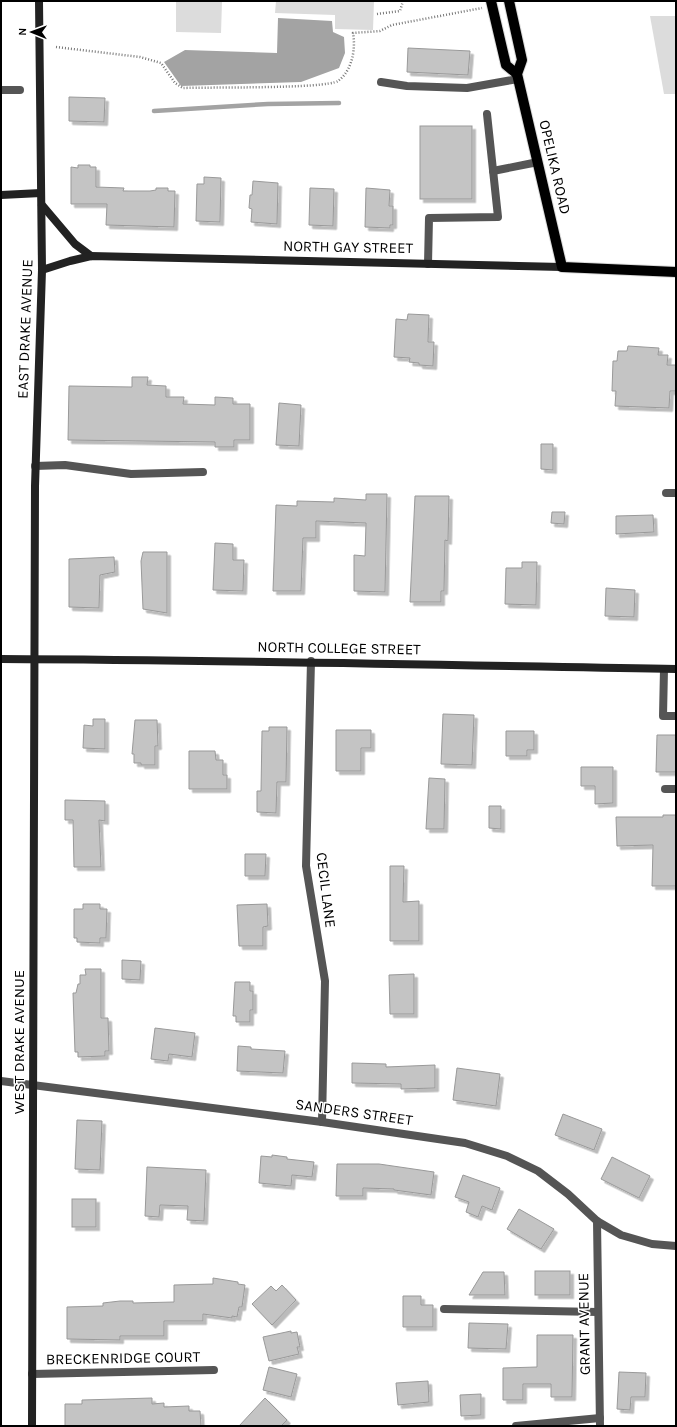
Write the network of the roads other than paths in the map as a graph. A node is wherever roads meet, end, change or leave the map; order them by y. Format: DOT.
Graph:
graph roads {
  1 [pos="40,1"];
  2 [pos="490,1"];
  3 [pos="508,1"];
  4 [pos="518,76"];
  5 [pos="381,82"];
  6 [pos="1,90"];
  7 [pos="20,90"];
  8 [pos="487,114"];
  9 [pos="538,162"];
  10 [pos="493,171"];
  11 [pos="41,194"];
  12 [pos="1,195"];
  13 [pos="42,205"];
  14 [pos="91,256"];
  15 [pos="428,264"];
  16 [pos="562,267"];
  17 [pos="42,270"];
  18 [pos="676,272"];
  19 [pos="35,466"];
  20 [pos="202,472"];
  21 [pos="666,493"];
  22 [pos="676,493"];
  23 [pos="1,658"];
  24 [pos="35,659"];
  25 [pos="311,662"];
  26 [pos="664,669"];
  27 [pos="676,669"];
  28 [pos="676,716"];
  29 [pos="665,789"];
  30 [pos="676,789"];
  31 [pos="1,1081"];
  32 [pos="33,1085"];
  33 [pos="322,1122"];
  34 [pos="597,1221"];
  35 [pos="676,1246"];
  36 [pos="444,1309"];
  37 [pos="598,1312"];
  38 [pos="214,1370"];
  39 [pos="32,1374"];
  40 [pos="600,1422"];
  41 [pos="32,1426"];
  42 [pos="516,1426"];
  1 -- 11 [label="street, EAST DRAKE AVENUE"];
  2 -- 4 [label="main road, OPELIKA ROAD"];
  3 -- 4 [label="main road, OPELIKA ROAD"];
  4 -- 5 [label="street"];
  4 -- 9 [label="main road, OPELIKA ROAD"];
  6 -- 7 [label="street"];
  8 -- 10 [label="street"];
  9 -- 10 [label="street"];
  9 -- 16 [label="main road, OPELIKA ROAD"];
  10 -- 15 [label="street"];
  11 -- 12 [label="street"];
  11 -- 13 [label="street, EAST DRAKE AVENUE"];
  13 -- 14 [label="street"];
  13 -- 17 [label="street, EAST DRAKE AVENUE"];
  14 -- 15 [label="street, NORTH GAY STREET"];
  14 -- 17 [label="street, NORTH GAY STREET"];
  15 -- 16 [label="street, NORTH GAY STREET"];
  16 -- 18 [label="main road, NORTH GAY STREET"];
  17 -- 19 [label="street, EAST DRAKE AVENUE"];
  19 -- 20 [label="street"];
  19 -- 24 [label="street, EAST DRAKE AVENUE"];
  21 -- 22 [label="street"];
  23 -- 24 [label="street, NORTH COLLEGE STREET"];
  24 -- 25 [label="street, NORTH COLLEGE STREET"];
  24 -- 32 [label="street, WEST DRAKE AVENUE"];
  25 -- 26 [label="street, NORTH COLLEGE STREET"];
  25 -- 33 [label="street, CECIL LANE"];
  26 -- 27 [label="street, NORTH COLLEGE STREET"];
  26 -- 28 [label="street"];
  29 -- 30 [label="street"];
  31 -- 32 [label="street, SANDERS STREET"];
  32 -- 33 [label="street, SANDERS STREET"];
  32 -- 39 [label="street, WEST DRAKE AVENUE"];
  33 -- 34 [label="street, SANDERS STREET"];
  34 -- 35 [label="street, SANDERS STREET"];
  34 -- 37 [label="street, GRANT AVENUE"];
  36 -- 37 [label="street"];
  37 -- 40 [label="street, GRANT AVENUE"];
  38 -- 39 [label="street, BRECKENRIDGE COURT"];
  39 -- 41 [label="street, WEST DRAKE AVENUE"];
  40 -- 42 [label="street"];
}
